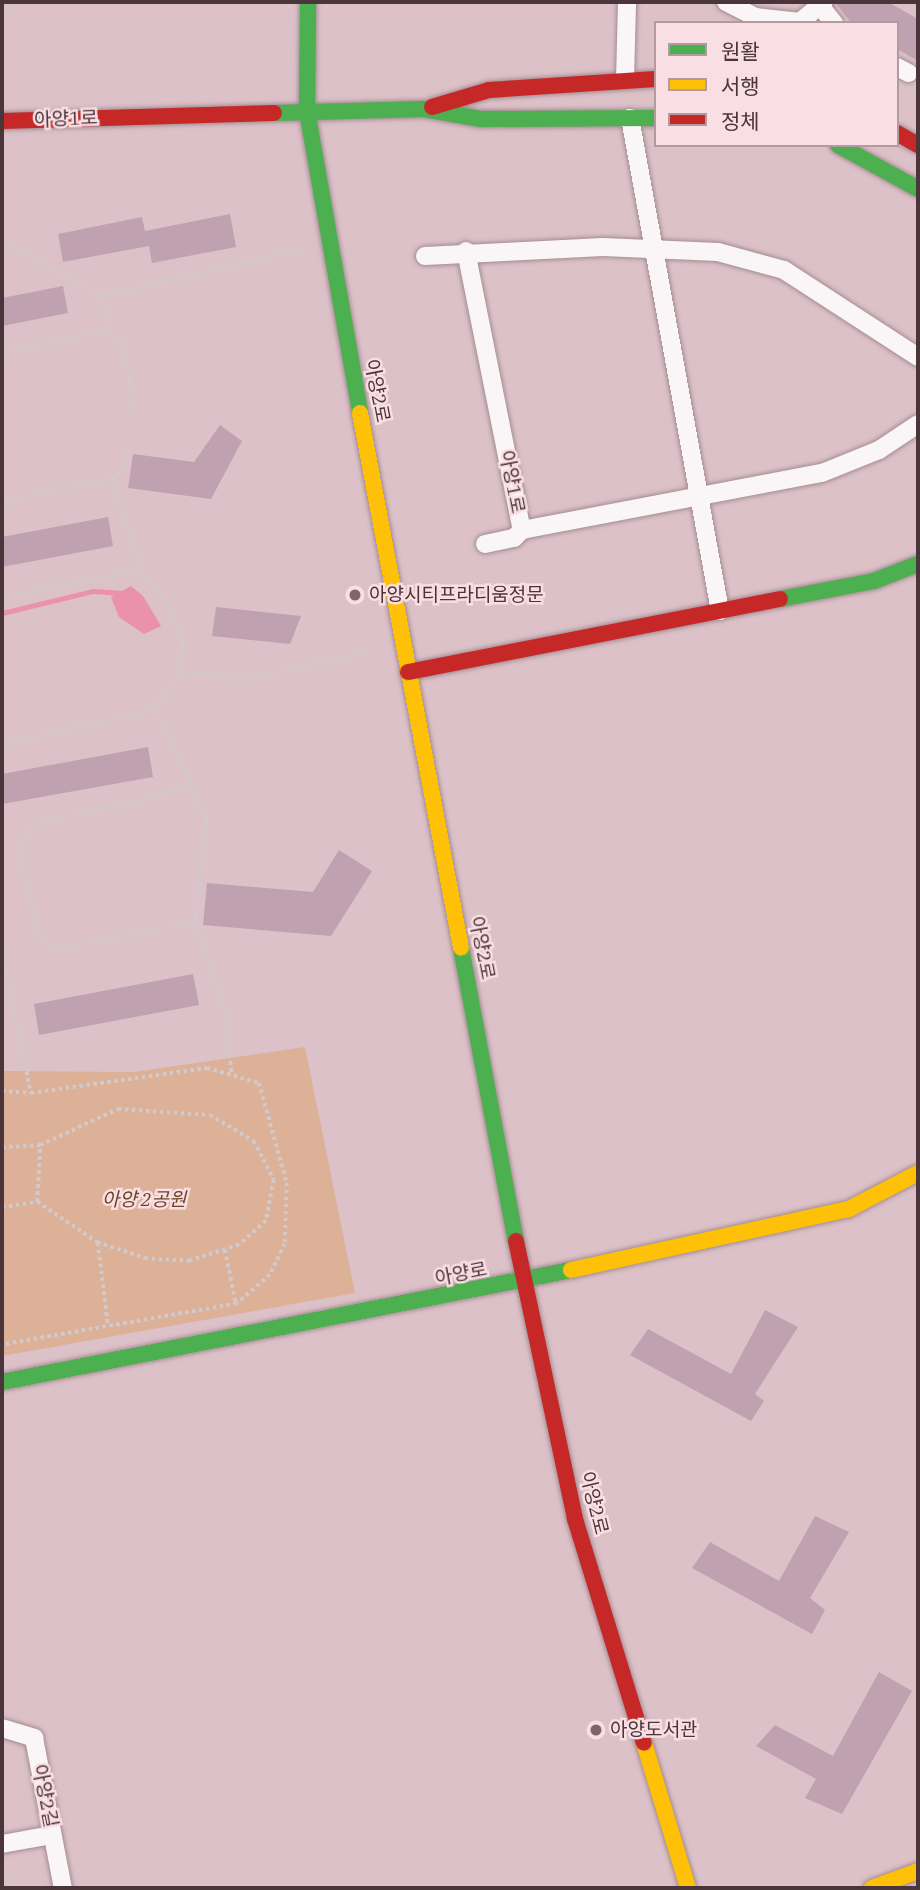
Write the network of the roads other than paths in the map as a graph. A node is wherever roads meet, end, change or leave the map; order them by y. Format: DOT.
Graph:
graph roads {
  1 [pos="308,2"];
  2 [pos="627,2"];
  3 [pos="726,2"];
  4 [pos="823,4"];
  5 [pos="791,21"];
  6 [pos="801,21"];
  7 [pos="833,21"];
  8 [pos="654,79"];
  9 [pos="625,80"];
  10 [pos="424,109"];
  11 [pos="307,111"];
  12 [pos="630,118"];
  13 [pos="654,118"];
  14 [pos="2,121"];
  15 [pos="899,134"];
  16 [pos="918,145"];
  17 [pos="842,147"];
  18 [pos="918,189"];
  19 [pos="651,248"];
  20 [pos="466,251"];
  21 [pos="425,256"];
  22 [pos="918,357"];
  23 [pos="918,424"];
  24 [pos="698,497"];
  25 [pos="522,530"];
  26 [pos="485,544"];
  27 [pos="918,564"];
  28 [pos="720,611"];
  29 [pos="408,672"];
  30 [pos="918,1173"];
  31 [pos="524,1283"];
  32 [pos="2,1382"];
  33 [pos="2,1728"];
  34 [pos="52,1835"];
  35 [pos="2,1844"];
  36 [pos="918,1871"];
  37 [pos="63,1888"];
  38 [pos="688,1888"];
  39 [pos="872,1888"];
  1 -- 11 [label="street, 아양2로"];
  2 -- 9 [label="street"];
  3 -- 5 [label="street"];
  4 -- 6 [label="street"];
  4 -- 7 [label="street"];
  8 -- 9 [label="street, 아양1로"];
  9 -- 10 [label="street, 아양1로"];
  10 -- 11 [label="street, 아양1로"];
  10 -- 12 [label="street, 아양1로"];
  11 -- 14 [label="street, 아양1로"];
  11 -- 29 [label="street, 아양2로"];
  12 -- 13 [label="street, 아양1로"];
  12 -- 19 [label="street"];
  15 -- 16 [label="street"];
  17 -- 18 [label="street"];
  19 -- 20 [label="street"];
  19 -- 22 [label="street"];
  19 -- 24 [label="street"];
  20 -- 21 [label="street"];
  20 -- 25 [label="street, 아양1로"];
  23 -- 24 [label="street, 아양1로"];
  24 -- 25 [label="street, 아양1로"];
  24 -- 28 [label="street"];
  25 -- 26 [label="street"];
  27 -- 28 [label="street"];
  28 -- 29 [label="street"];
  29 -- 31 [label="street, 아양2로"];
  30 -- 31 [label="street, 아양로"];
  31 -- 32 [label="street, 아양로"];
  31 -- 38 [label="street, 아양2로"];
  33 -- 34 [label="street, 아양2길"];
  34 -- 35 [label="street"];
  34 -- 37 [label="street, 아양2길"];
  36 -- 39 [label="street"];
}
